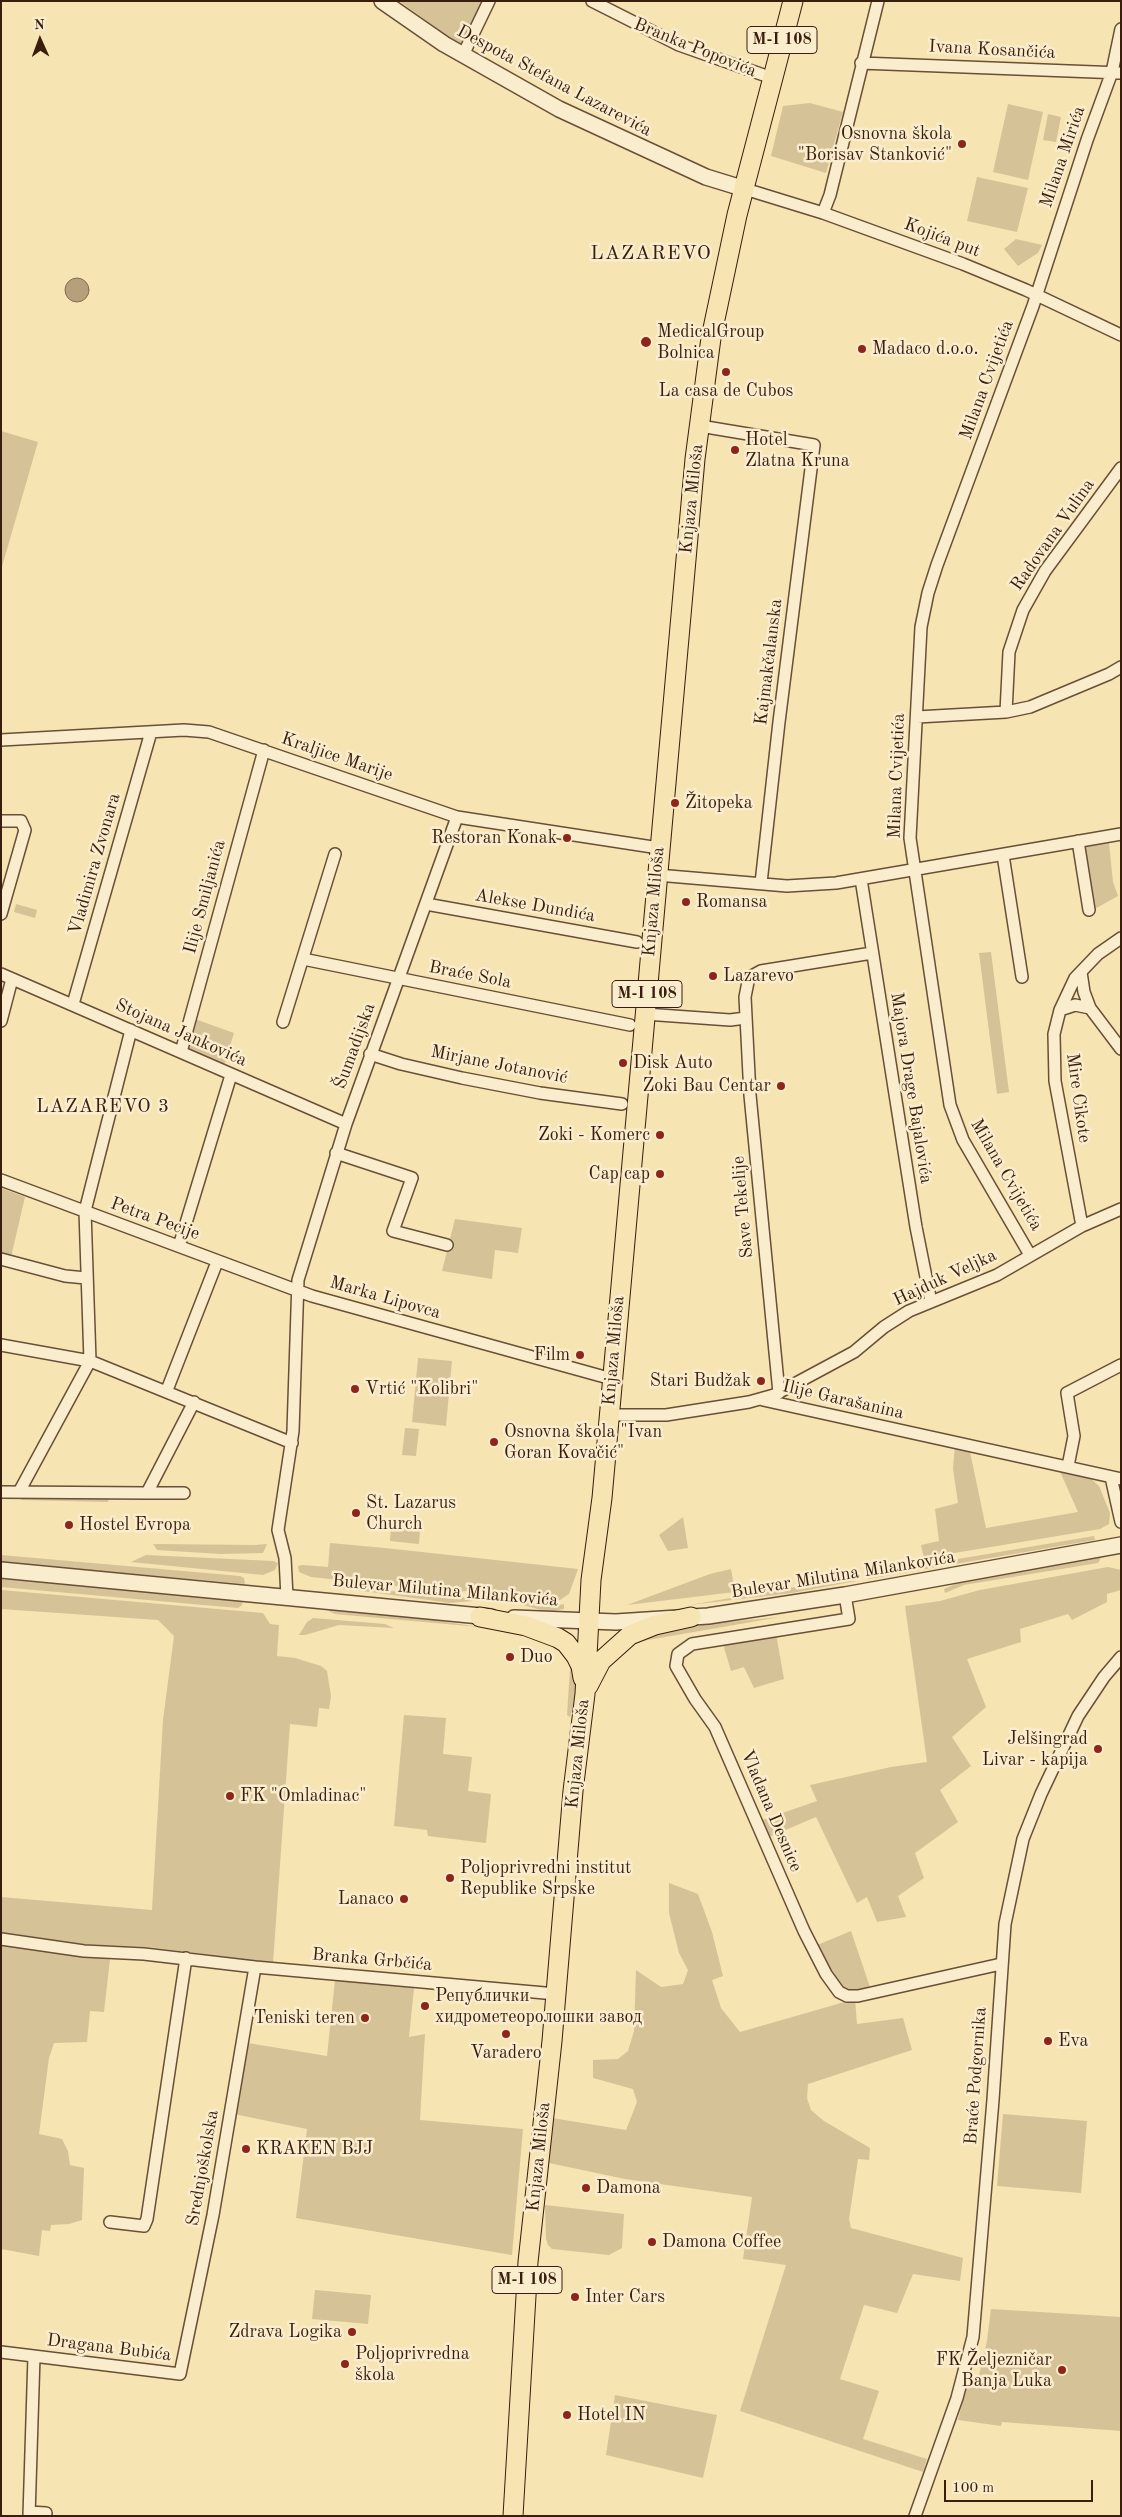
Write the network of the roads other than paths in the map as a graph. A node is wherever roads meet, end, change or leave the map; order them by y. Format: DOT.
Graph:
graph roads {
  1 [pos="382,1"];
  2 [pos="489,1"];
  3 [pos="592,1"];
  4 [pos="793,1"];
  5 [pos="878,1"];
  6 [pos="1121,30"];
  7 [pos="463,55"];
  8 [pos="862,63"];
  9 [pos="1116,72"];
  10 [pos="772,78"];
  11 [pos="745,189"];
  12 [pos="823,213"];
  13 [pos="1036,295"];
  14 [pos="1121,335"];
  15 [pos="700,426"];
  16 [pos="1121,468"];
  17 [pos="1121,667"];
  18 [pos="1006,712"];
  19 [pos="917,717"];
  20 [pos="151,732"];
  21 [pos="1,740"];
  22 [pos="264,750"];
  23 [pos="458,818"];
  24 [pos="1,821"];
  25 [pos="1121,834"];
  26 [pos="1078,840"];
  27 [pos="659,848"];
  28 [pos="335,854"];
  29 [pos="1003,855"];
  30 [pos="914,868"];
  31 [pos="657,875"];
  32 [pos="861,880"];
  33 [pos="762,883"];
  34 [pos="426,904"];
  35 [pos="1090,910"];
  36 [pos="1,914"];
  37 [pos="1121,938"];
  38 [pos="637,942"];
  39 [pos="872,953"];
  40 [pos="304,958"];
  41 [pos="1080,972"];
  42 [pos="6,976"];
  43 [pos="1022,976"];
  44 [pos="398,979"];
  45 [pos="73,1004"];
  46 [pos="1090,1008"];
  47 [pos="1060,1010"];
  48 [pos="746,1018"];
  49 [pos="638,1019"];
  50 [pos="1,1020"];
  51 [pos="283,1022"];
  52 [pos="131,1030"];
  53 [pos="1121,1049"];
  54 [pos="181,1052"];
  55 [pos="370,1054"];
  56 [pos="232,1075"];
  57 [pos="622,1104"];
  58 [pos="346,1124"];
  59 [pos="336,1153"];
  60 [pos="1,1180"];
  61 [pos="1121,1209"];
  62 [pos="85,1212"];
  63 [pos="1082,1226"];
  64 [pos="447,1245"];
  65 [pos="179,1246"];
  66 [pos="1030,1255"];
  67 [pos="1,1259"];
  68 [pos="217,1262"];
  69 [pos="86,1278"];
  70 [pos="297,1290"];
  71 [pos="931,1302"];
  72 [pos="1,1345"];
  73 [pos="90,1361"];
  74 [pos="1121,1365"];
  75 [pos="612,1379"];
  76 [pos="167,1390"];
  77 [pos="779,1393"];
  78 [pos="762,1399"];
  79 [pos="194,1402"];
  80 [pos="608,1415"];
  81 [pos="292,1443"];
  82 [pos="1068,1466"];
  83 [pos="1116,1478"];
  84 [pos="1,1492"];
  85 [pos="19,1492"];
  86 [pos="147,1493"];
  87 [pos="184,1493"];
  88 [pos="1121,1522"];
  89 [pos="1121,1545"];
  90 [pos="1,1570"];
  91 [pos="845,1595"];
  92 [pos="287,1596"];
  93 [pos="480,1617"];
  94 [pos="691,1617"];
  95 [pos="590,1620"];
  96 [pos="1121,1657"];
  97 [pos="585,1694"];
  98 [pos="1,1939"];
  99 [pos="186,1958"];
  100 [pos="1001,1964"];
  101 [pos="256,1967"];
  102 [pos="556,1994"];
  103 [pos="110,2222"];
  104 [pos="1,2352"];
  105 [pos="34,2356"];
  106 [pos="180,2374"];
  107 [pos="514,2474"];
  108 [pos="46,2513"];
  109 [pos="29,2514"];
  110 [pos="500,2516"];
  111 [pos="513,2516"];
  112 [pos="915,2516"];
  1 -- 7 [label="street, Despota Stefana Lazarevića"];
  2 -- 7 [label="street"];
  3 -- 10 [label="street, Branka Popovića"];
  4 -- 10 [label="main road, Branka Popovića / M-I 108"];
  5 -- 8 [label="street"];
  6 -- 9 [label="street, Milana Mirića"];
  7 -- 11 [label="street, Despota Stefana Lazarevića"];
  8 -- 9 [label="street, Ivana Kosančića"];
  8 -- 12 [label="street"];
  9 -- 13 [label="street, Milana Mirića"];
  10 -- 11 [label="main road, Branka Popovića / M-I 108"];
  11 -- 12 [label="street, Kojića put"];
  11 -- 15 [label="main road, Knjaza Miloša / M-I 108"];
  12 -- 13 [label="street, Kojića put"];
  13 -- 14 [label="street, Kojića put"];
  13 -- 19 [label="street, Milana Cvijetića"];
  15 -- 27 [label="main road, Knjaza Miloša / M-I 108"];
  15 -- 33 [label="street, Kajmakčalanska"];
  16 -- 18 [label="street, Radovana Vulina"];
  17 -- 18 [label="street"];
  18 -- 19 [label="street"];
  19 -- 30 [label="street, Milana Cvijetića"];
  20 -- 21 [label="street, Kraljice Marije"];
  20 -- 22 [label="street, Kraljice Marije"];
  20 -- 45 [label="street, Vladimira Zvonara"];
  22 -- 23 [label="street, Kraljice Marije"];
  22 -- 54 [label="street, Ilije Smiljanića"];
  23 -- 27 [label="street, Kraljice Marije"];
  23 -- 34 [label="street, Šumadijska"];
  24 -- 36 [label="street"];
  25 -- 26 [label="street"];
  26 -- 29 [label="street"];
  26 -- 35 [label="street"];
  27 -- 31 [label="main road, Knjaza Miloša / M-I 108"];
  28 -- 40 [label="street"];
  29 -- 30 [label="street"];
  29 -- 43 [label="street"];
  30 -- 32 [label="street"];
  30 -- 66 [label="street, Milana Cvijetića"];
  31 -- 33 [label="street"];
  31 -- 49 [label="main road, Knjaza Miloša / M-I 108"];
  32 -- 33 [label="street"];
  32 -- 39 [label="street, Majora Drage Bajalovića"];
  34 -- 38 [label="street, Alekse Dundića"];
  34 -- 44 [label="street, Šumadijska"];
  37 -- 41 [label="street, Mire Cikote"];
  39 -- 48 [label="street, Save Tekelije"];
  39 -- 71 [label="street, Majora Drage Bajalovića"];
  40 -- 44 [label="street, Braće Sola"];
  40 -- 51 [label="street"];
  41 -- 46 [label="street"];
  41 -- 47 [label="street, Mire Cikote"];
  42 -- 45 [label="street, Stojana Jankovića"];
  42 -- 50 [label="street"];
  44 -- 49 [label="street, Braće Sola"];
  44 -- 55 [label="street, Šumadijska"];
  45 -- 52 [label="street, Stojana Jankovića"];
  46 -- 47 [label="street"];
  46 -- 53 [label="street"];
  47 -- 63 [label="street, Mire Cikote"];
  48 -- 49 [label="street, Braće Sola"];
  48 -- 77 [label="street, Save Tekelije"];
  49 -- 75 [label="main road, Knjaza Miloša / M-I 108"];
  52 -- 54 [label="street, Stojana Jankovića"];
  52 -- 62 [label="street"];
  54 -- 56 [label="street, Stojana Jankovića"];
  55 -- 57 [label="street, Mirjane Jotanović"];
  55 -- 58 [label="street, Šumadijska"];
  56 -- 58 [label="street, Stojana Jankovića"];
  56 -- 65 [label="street"];
  58 -- 59 [label="street, Šumadijska"];
  59 -- 64 [label="street"];
  59 -- 70 [label="street, Šumadijska"];
  60 -- 62 [label="street, Petra Pecije"];
  61 -- 63 [label="street, Hajduk Veljka"];
  62 -- 65 [label="street, Petra Pecije"];
  62 -- 69 [label="street"];
  63 -- 66 [label="street, Hajduk Veljka"];
  65 -- 68 [label="street, Petra Pecije"];
  66 -- 71 [label="street, Hajduk Veljka"];
  67 -- 69 [label="street"];
  68 -- 70 [label="street, Petra Pecije"];
  68 -- 76 [label="street"];
  69 -- 73 [label="street"];
  70 -- 75 [label="street, Marka Lipovca"];
  70 -- 81 [label="street"];
  71 -- 77 [label="street, Hajduk Veljka"];
  72 -- 73 [label="street"];
  73 -- 76 [label="street"];
  73 -- 85 [label="street"];
  74 -- 82 [label="street"];
  75 -- 80 [label="main road, Knjaza Miloša / M-I 108"];
  76 -- 79 [label="street"];
  77 -- 78 [label="street, Hajduk Veljka"];
  78 -- 80 [label="street, Ilije Garašanina"];
  78 -- 82 [label="street, Ilije Garašanina"];
  79 -- 81 [label="street"];
  79 -- 86 [label="street"];
  80 -- 95 [label="main road, Knjaza Miloša / M-I 108"];
  81 -- 92 [label="street"];
  82 -- 83 [label="street, Ilije Garašanina"];
  83 -- 88 [label="street"];
  84 -- 85 [label="street"];
  85 -- 86 [label="street"];
  86 -- 87 [label="street"];
  89 -- 91 [label="street, Bulevar Milutina Milankovića"];
  90 -- 92 [label="street, Bulevar Milutina Milankovića"];
  91 -- 94 [label="street, Bulevar Milutina Milankovića"];
  91 -- 100 [label="street, Vladana Desnice"];
  92 -- 93 [label="street, Bulevar Milutina Milankovića"];
  93 -- 95 [label="street, Bulevar Milutina Milankovića"];
  93 -- 97 [label="main road"];
  94 -- 95 [label="street, Bulevar Milutina Milankovića"];
  94 -- 97 [label="main road"];
  95 -- 97 [label="main road, Knjaza Miloša / M-I 108"];
  96 -- 100 [label="street, Braće Podgornika"];
  97 -- 102 [label="main road, Knjaza Miloša / M-I 108"];
  98 -- 99 [label="street, Branka Grbčića"];
  99 -- 101 [label="street, Branka Grbčića"];
  99 -- 103 [label="street"];
  100 -- 112 [label="street, Braće Podgornika"];
  101 -- 102 [label="street, Branka Grbčića"];
  101 -- 106 [label="street, Srednjoškolska"];
  102 -- 107 [label="main road, Knjaza Miloša / M-I 108"];
  104 -- 105 [label="street, Dragana Bubića"];
  105 -- 106 [label="street, Dragana Bubića"];
  105 -- 109 [label="street, Dragana Bubića"];
  107 -- 110 [label="main road"];
  107 -- 111 [label="main road, Knjaza Miloša / M-I 108"];
  108 -- 109 [label="street"];
}
